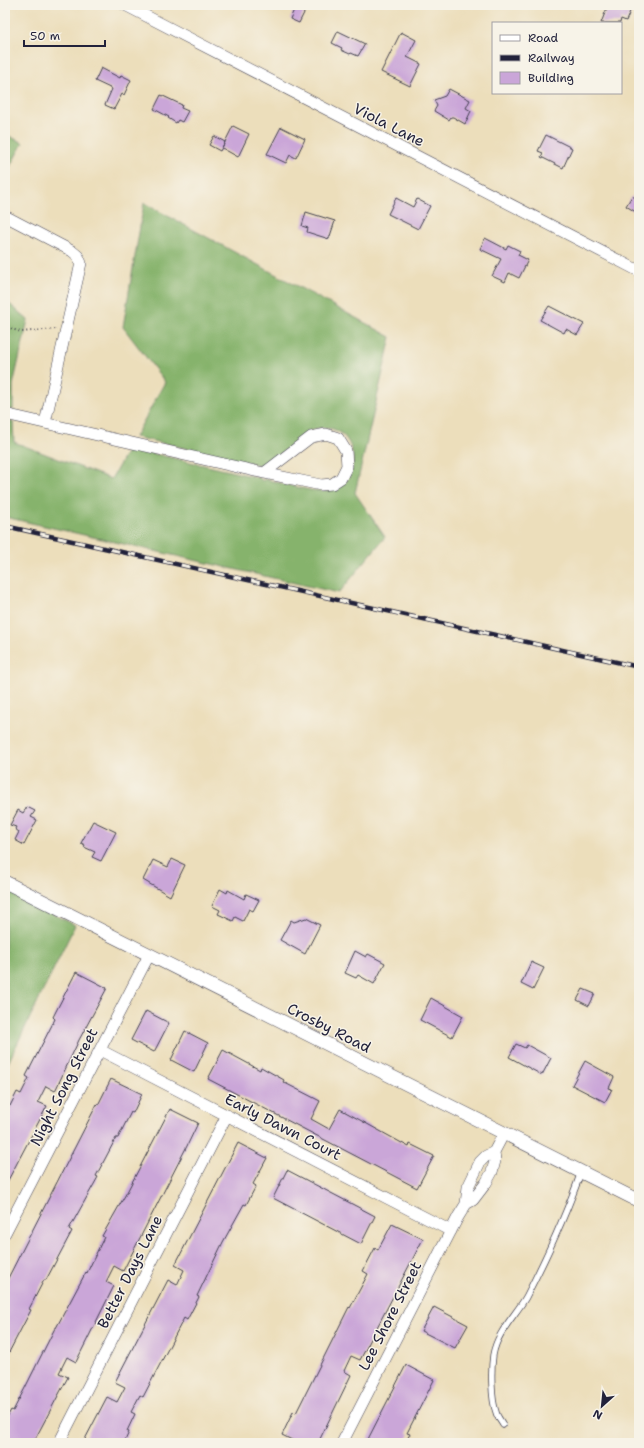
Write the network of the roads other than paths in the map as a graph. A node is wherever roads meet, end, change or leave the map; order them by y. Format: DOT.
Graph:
graph roads {
  1 [pos="124,5"];
  2 [pos="5,216"];
  3 [pos="639,271"];
  4 [pos="5,414"];
  5 [pos="46,423"];
  6 [pos="264,473"];
  7 [pos="5,882"];
  8 [pos="149,955"];
  9 [pos="100,1050"];
  10 [pos="227,1115"];
  11 [pos="504,1133"];
  12 [pos="494,1152"];
  13 [pos="581,1172"];
  14 [pos="470,1183"];
  15 [pos="481,1189"];
  16 [pos="639,1201"];
  17 [pos="466,1204"];
  18 [pos="451,1232"];
  19 [pos="5,1233"];
  20 [pos="503,1425"];
  21 [pos="59,1443"];
  22 [pos="342,1443"];
  1 -- 3 [label="street, Viola Lane"];
  2 -- 5 [label="street"];
  4 -- 5 [label="street"];
  5 -- 6 [label="street"];
  6 -- 6 [label="street"];
  7 -- 8 [label="street, Crosby Road"];
  8 -- 9 [label="street, Night Song Street"];
  8 -- 11 [label="street, Crosby Road"];
  9 -- 10 [label="street, Early Dawn Court"];
  9 -- 19 [label="street, Night Song Street"];
  10 -- 18 [label="street, Early Dawn Court"];
  10 -- 21 [label="street, Better Days Lane"];
  11 -- 12 [label="street"];
  11 -- 13 [label="street, Crosby Road"];
  12 -- 14 [label="street"];
  12 -- 15 [label="street"];
  13 -- 16 [label="street, Crosby Road"];
  13 -- 20 [label="lane"];
  14 -- 15 [label="street"];
  14 -- 17 [label="street"];
  15 -- 17 [label="street"];
  17 -- 18 [label="street, Lee Shore Street"];
  18 -- 22 [label="street, Lee Shore Street"];
}
